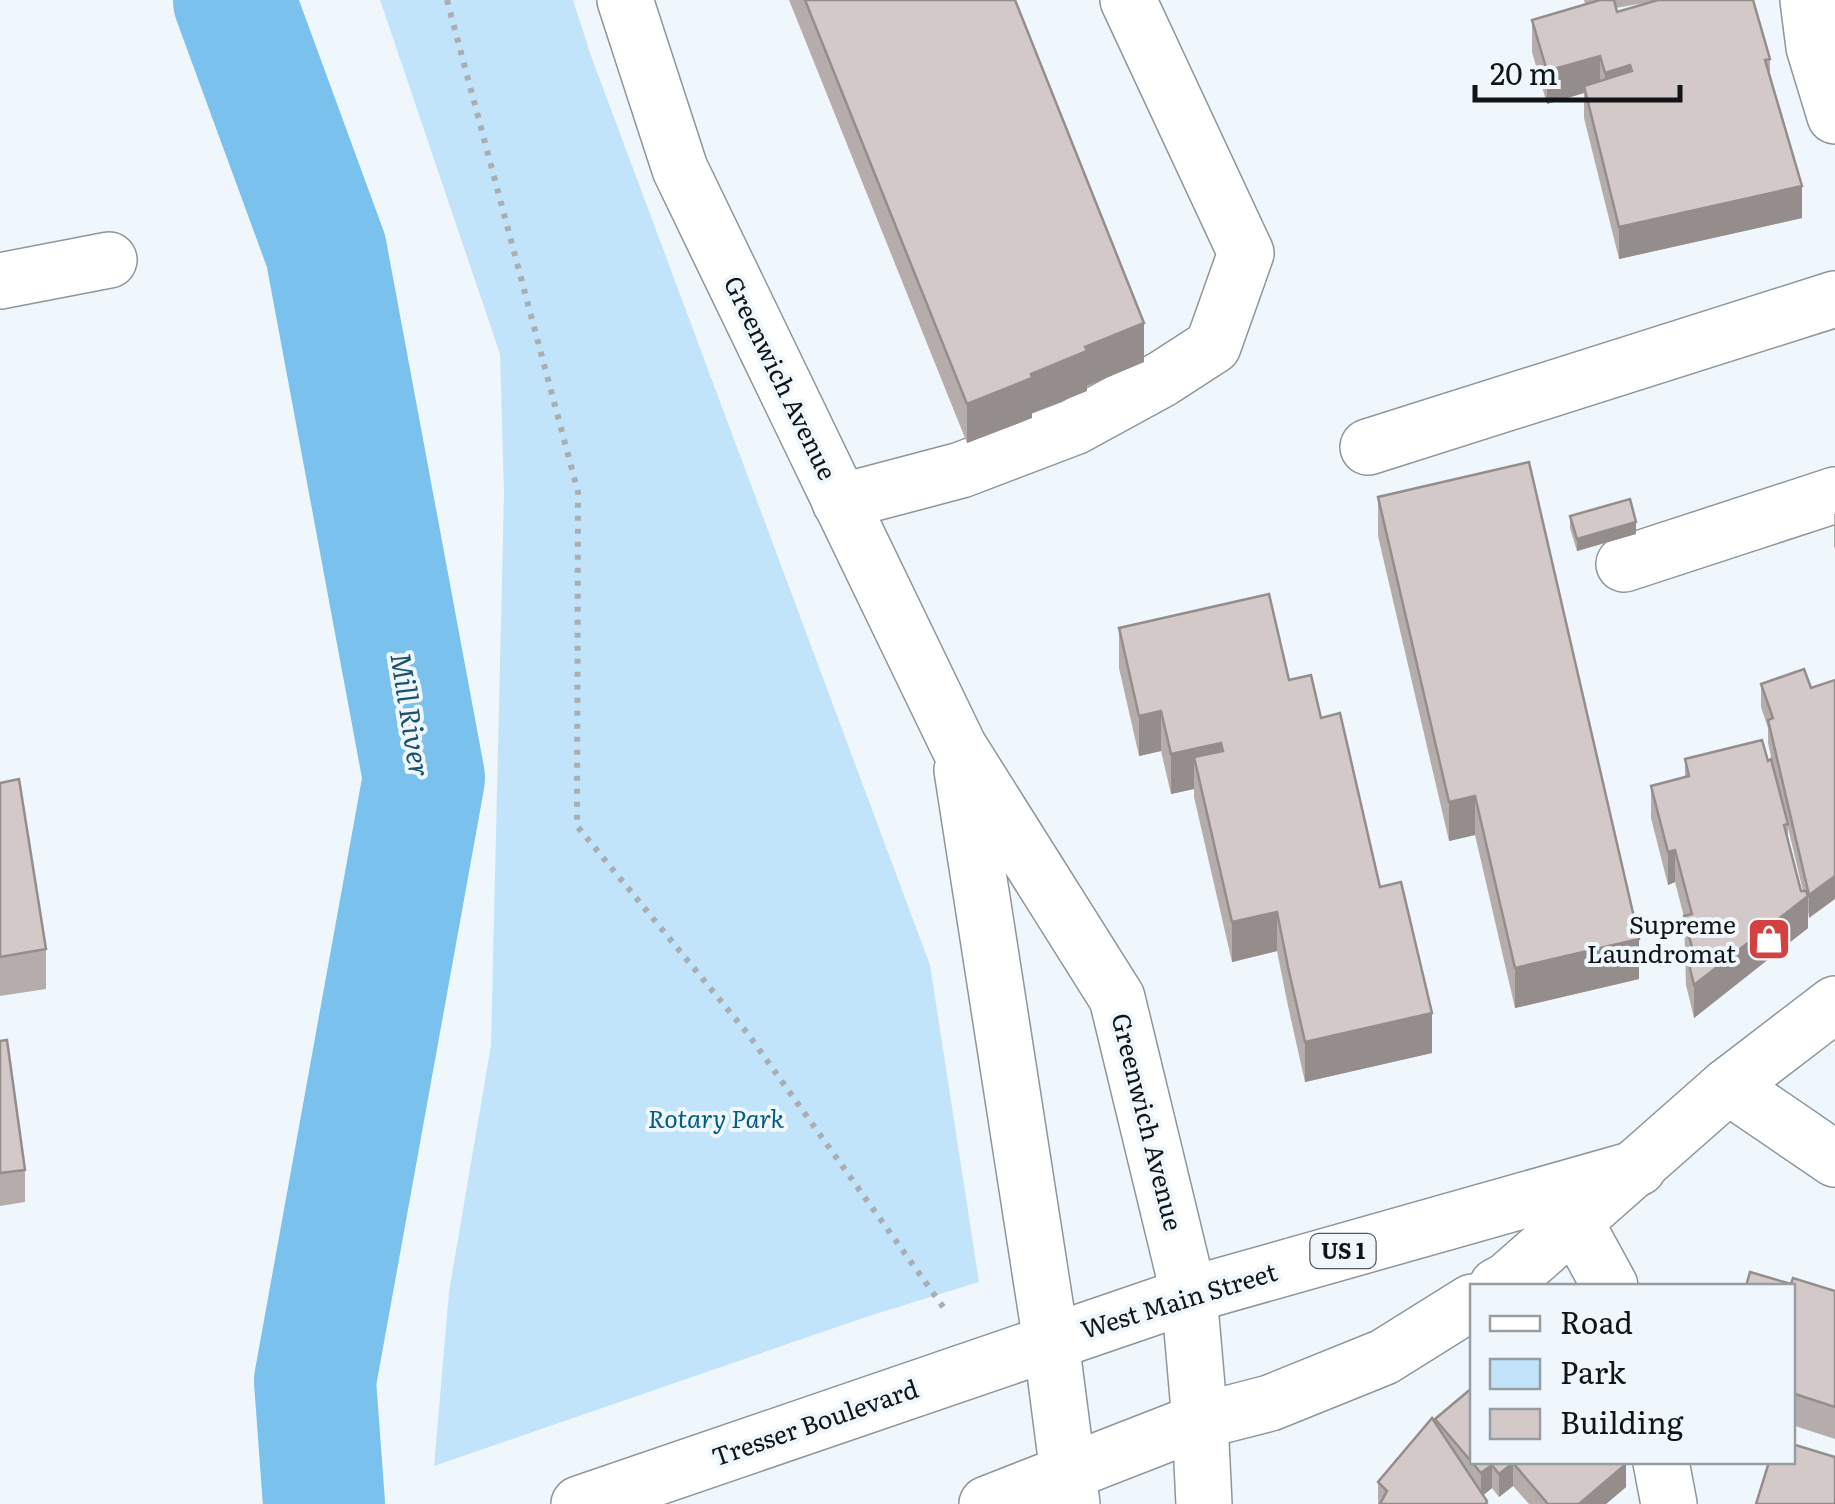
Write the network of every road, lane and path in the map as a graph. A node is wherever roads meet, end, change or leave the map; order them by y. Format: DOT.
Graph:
graph roads {
  1 [pos="448,0"];
  2 [pos="625,0"];
  3 [pos="1128,0"];
  4 [pos="1808,0"];
  5 [pos="1835,116"];
  6 [pos="109,260"];
  7 [pos="0,281"];
  8 [pos="1835,299"];
  9 [pos="1368,447"];
  10 [pos="1835,495"];
  11 [pos="840,502"];
  12 [pos="1624,564"];
  13 [pos="959,747"];
  14 [pos="1835,1004"];
  15 [pos="1728,1086"];
  16 [pos="1835,1160"];
  17 [pos="1638,1168"];
  18 [pos="1575,1222"];
  19 [pos="1499,1284"];
  20 [pos="1609,1284"];
  21 [pos="1188,1294"];
  22 [pos="1470,1303"];
  23 [pos="951,1318"];
  24 [pos="1052,1342"];
  25 [pos="1200,1421"];
  26 [pos="1662,1464"];
  27 [pos="1070,1489"];
  28 [pos="578,1504"];
  29 [pos="988,1504"];
  30 [pos="1204,1504"];
  31 [pos="1669,1504"];
  1 -- 23 [label="path"];
  2 -- 11 [label="main road, Greenwich Avenue"];
  3 -- 11 [label="main road"];
  4 -- 5 [label="main road"];
  6 -- 7 [label="main road"];
  8 -- 9 [label="main road"];
  10 -- 12 [label="main road"];
  11 -- 13 [label="main road, Greenwich Avenue"];
  13 -- 21 [label="main road, Greenwich Avenue"];
  13 -- 24 [label="main road, Greenwich Avenue"];
  14 -- 15 [label="main road, West Main Street / US 1"];
  15 -- 16 [label="main road"];
  15 -- 17 [label="main road, West Main Street / US 1"];
  17 -- 18 [label="main road, West Main Street / US 1"];
  17 -- 21 [label="main road, West Main Street / US 1"];
  18 -- 19 [label="main road, West Main Street / US 1"];
  18 -- 20 [label="main road"];
  21 -- 24 [label="main road, West Main Street / US 1"];
  21 -- 25 [label="main road, Greenwich Avenue"];
  22 -- 25 [label="main road"];
  24 -- 27 [label="main road, West Main Street"];
  24 -- 28 [label="main road, Tresser Boulevard / US 1"];
  25 -- 27 [label="main road"];
  25 -- 30 [label="main road"];
  26 -- 31 [label="main road"];
  27 -- 29 [label="main road"];
}
